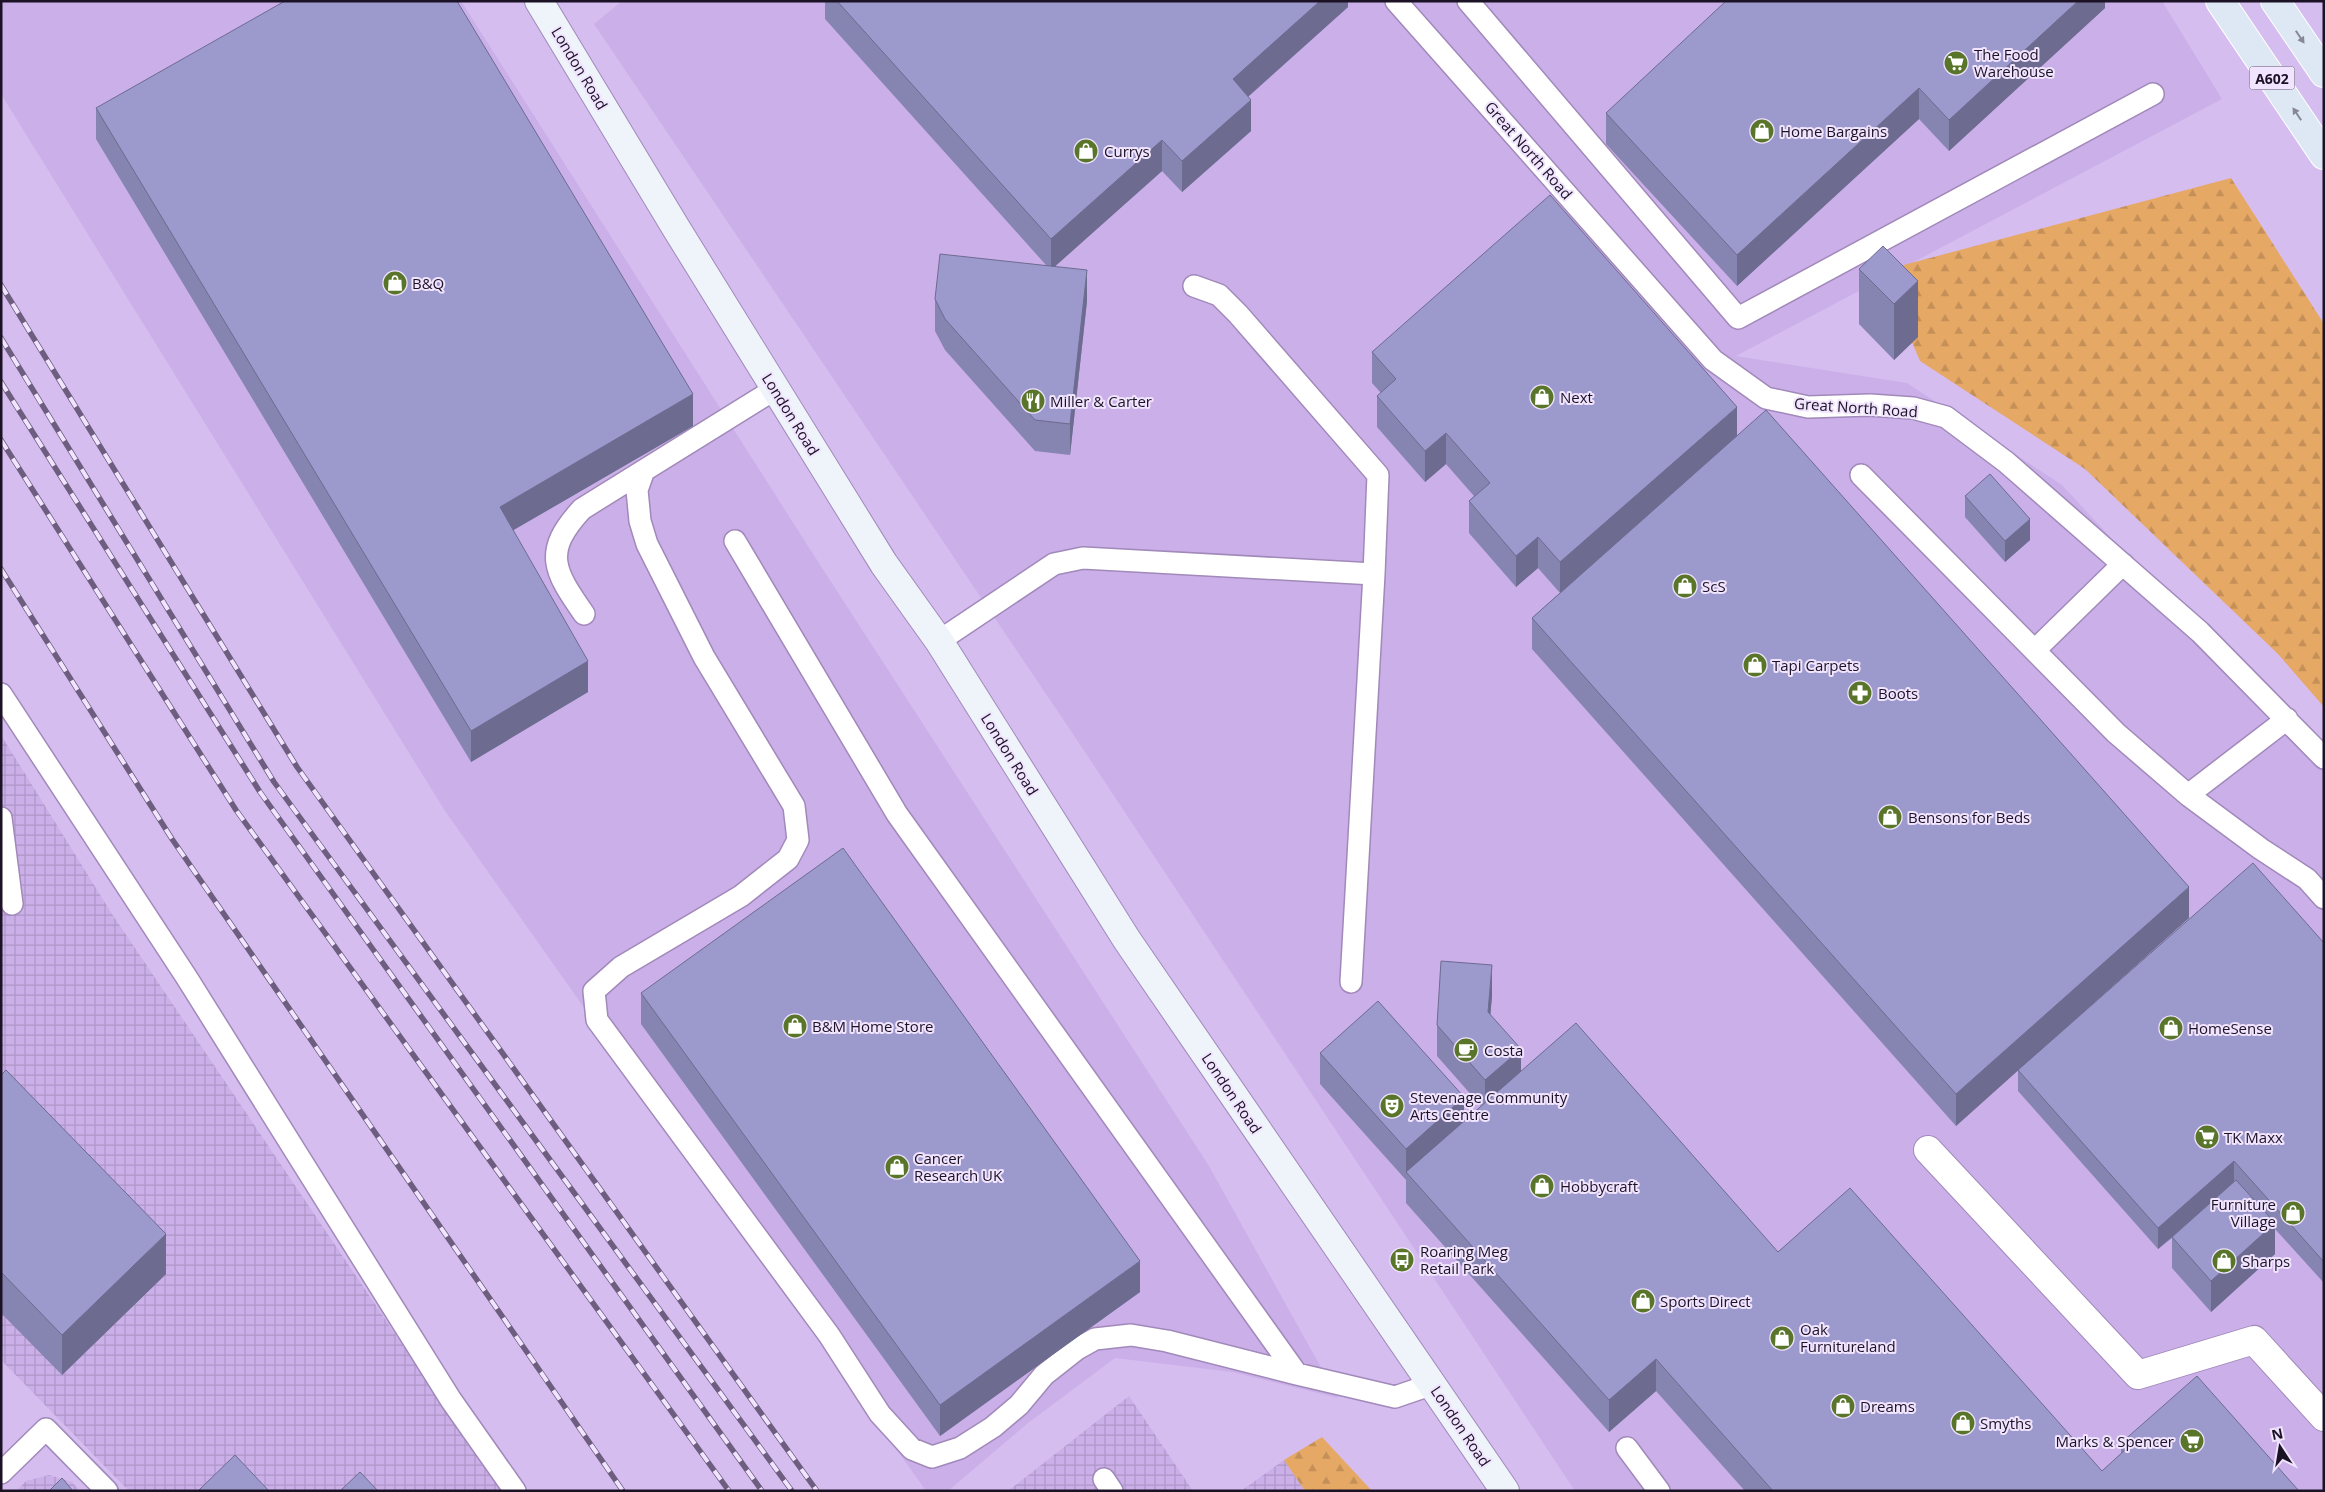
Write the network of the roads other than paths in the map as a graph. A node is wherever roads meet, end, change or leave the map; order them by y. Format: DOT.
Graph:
graph roads {
  1 [pos="540,1"];
  2 [pos="1396,1"];
  3 [pos="1468,1"];
  4 [pos="2220,1"];
  5 [pos="2276,1"];
  6 [pos="2324,73"];
  7 [pos="2153,94"];
  8 [pos="2324,155"];
  9 [pos="1194,286"];
  10 [pos="775,389"];
  11 [pos="642,473"];
  12 [pos="1861,475"];
  13 [pos="734,542"];
  14 [pos="2123,564"];
  15 [pos="1374,574"];
  16 [pos="584,614"];
  17 [pos="939,641"];
  18 [pos="2035,650"];
  19 [pos="1,694"];
  20 [pos="2287,719"];
  21 [pos="2324,758"];
  22 [pos="2188,795"];
  23 [pos="1,818"];
  24 [pos="2324,898"];
  25 [pos="12,904"];
  26 [pos="1351,982"];
  27 [pos="1928,1150"];
  28 [pos="1297,1374"];
  29 [pos="1433,1384"];
  30 [pos="2324,1417"];
  31 [pos="1627,1448"];
  32 [pos="1,1473"];
  33 [pos="107,1491"];
  34 [pos="515,1491"];
  35 [pos="1505,1491"];
  36 [pos="1659,1491"];
  1 -- 10 [label="main road, London Road"];
  2 -- 14 [label="lane, Great North Road"];
  3 -- 7 [label="lane"];
  8 -- 4 [label="main road, A602, one-way"];
  5 -- 6 [label="main road, A602, one-way"];
  9 -- 15 [label="lane"];
  10 -- 11 [label="lane"];
  10 -- 17 [label="main road, London Road"];
  11 -- 16 [label="lane"];
  11 -- 28 [label="lane"];
  12 -- 18 [label="lane"];
  13 -- 28 [label="lane"];
  14 -- 18 [label="lane"];
  14 -- 20 [label="lane, Great North Road"];
  15 -- 17 [label="lane"];
  15 -- 26 [label="lane"];
  17 -- 29 [label="main road, London Road"];
  18 -- 22 [label="lane"];
  19 -- 34 [label="lane"];
  20 -- 21 [label="lane, Great North Road"];
  20 -- 22 [label="lane"];
  22 -- 24 [label="lane"];
  23 -- 25 [label="lane"];
  27 -- 30 [label="street"];
  28 -- 29 [label="lane"];
  29 -- 35 [label="main road, London Road"];
  31 -- 36 [label="lane"];
  32 -- 33 [label="lane"];
}
